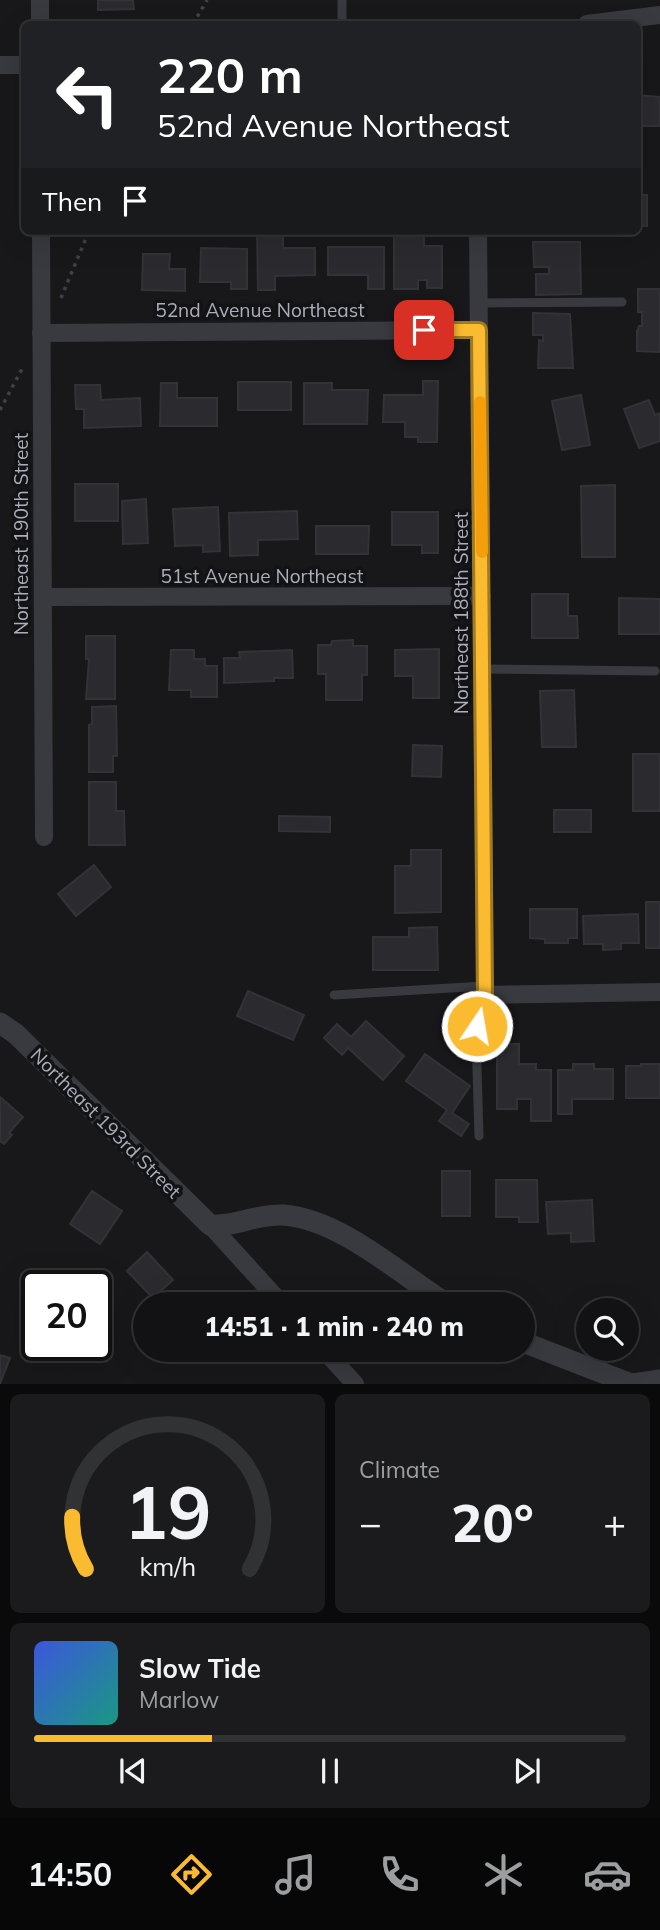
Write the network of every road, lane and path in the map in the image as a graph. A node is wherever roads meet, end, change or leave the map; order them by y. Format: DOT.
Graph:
graph roads {
  1 [pos="40,0"];
  2 [pos="207,0"];
  3 [pos="342,0"];
  4 [pos="660,15"];
  5 [pos="40,21"];
  6 [pos="195,21"];
  7 [pos="342,21"];
  8 [pos="611,21"];
  9 [pos="0,65"];
  10 [pos="21,65"];
  11 [pos="41,235"];
  12 [pos="87,235"];
  13 [pos="478,235"];
  14 [pos="622,302"];
  15 [pos="479,303"];
  16 [pos="58,305"];
  17 [pos="479,330"];
  18 [pos="41,333"];
  19 [pos="482,596"];
  20 [pos="43,597"];
  21 [pos="483,669"];
  22 [pos="655,671"];
  23 [pos="44,837"];
  24 [pos="484,990"];
  25 [pos="660,992"];
  26 [pos="334,995"];
  27 [pos="0,1023"];
  28 [pos="479,1136"];
  29 [pos="210,1225"];
  30 [pos="271,1292"];
  31 [pos="430,1292"];
  32 [pos="535,1347"];
  33 [pos="335,1362"];
  34 [pos="660,1380"];
  35 [pos="355,1384"];
  36 [pos="632,1384"];
  1 -- 5 [label="street"];
  2 -- 6 [label="path"];
  3 -- 7 [label="lane"];
  4 -- 8 [label="street"];
  9 -- 10 [label="street"];
  11 -- 18 [label="street, Northeast 190th Street"];
  12 -- 16 [label="path"];
  13 -- 15 [label="street, Northeast 188th Street"];
  14 -- 15 [label="lane"];
  15 -- 17 [label="street, Northeast 188th Street"];
  17 -- 18 [label="street, 52nd Avenue Northeast"];
  17 -- 19 [label="street, Northeast 188th Street"];
  18 -- 20 [label="street, Northeast 190th Street"];
  19 -- 20 [label="street, 51st Avenue Northeast"];
  19 -- 21 [label="street, Northeast 188th Street"];
  20 -- 23 [label="street, Northeast 190th Street"];
  21 -- 22 [label="lane"];
  21 -- 24 [label="street, Northeast 188th Street"];
  24 -- 25 [label="street"];
  24 -- 26 [label="lane"];
  24 -- 28 [label="lane"];
  27 -- 29 [label="street, Northeast 193rd Street"];
  29 -- 30 [label="street"];
  29 -- 31 [label="street"];
  32 -- 36 [label="street"];
  33 -- 35 [label="street"];
  34 -- 36 [label="street"];
}
